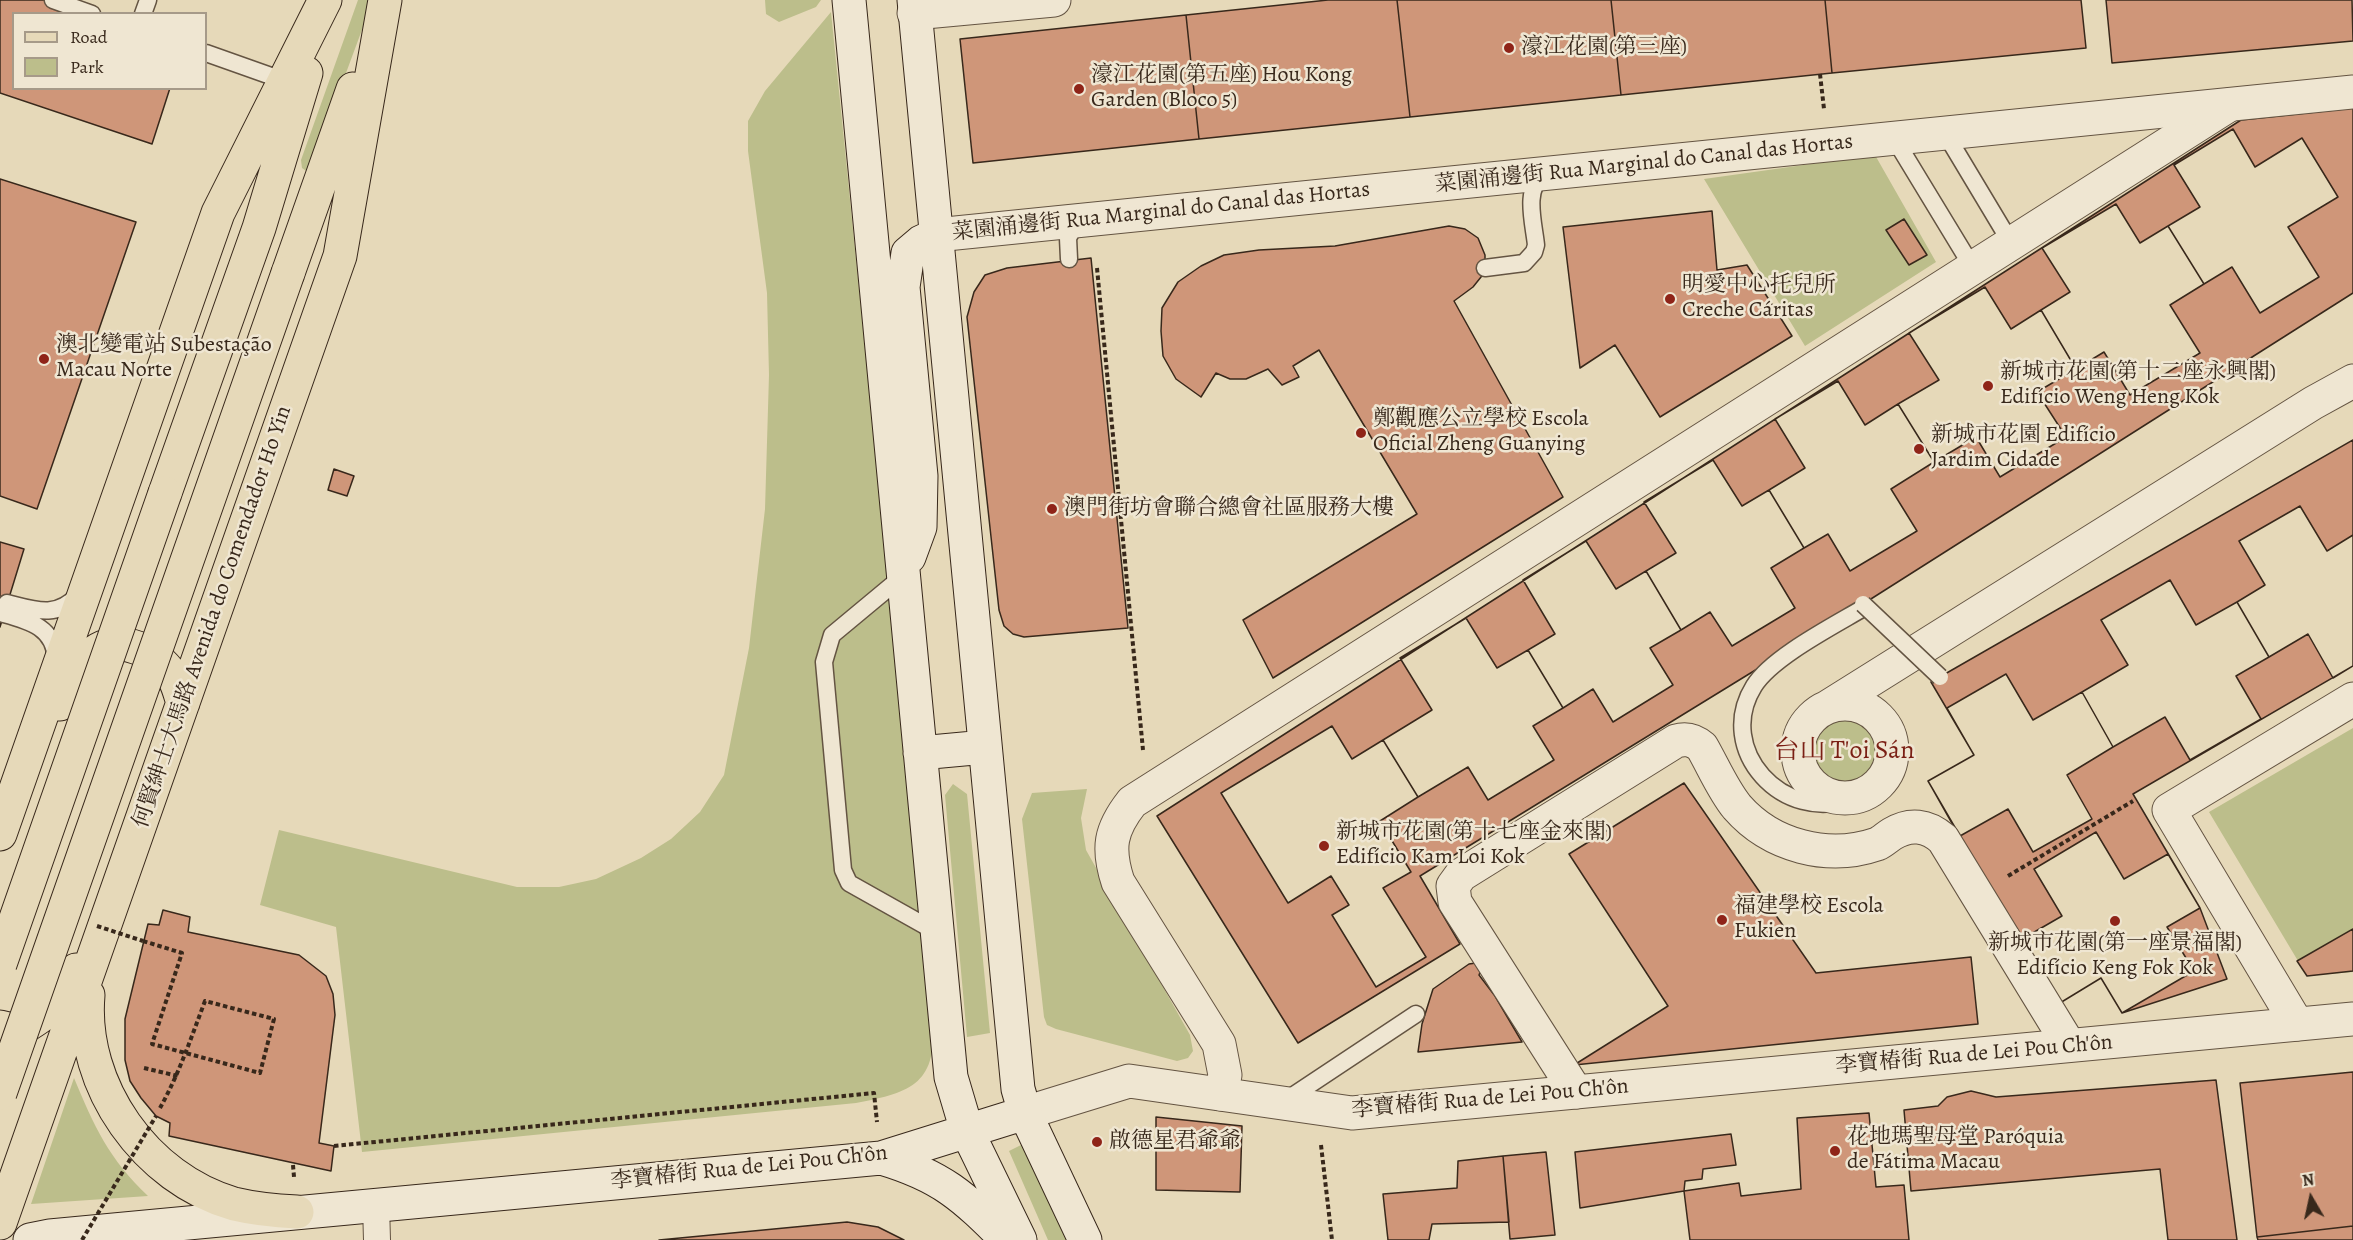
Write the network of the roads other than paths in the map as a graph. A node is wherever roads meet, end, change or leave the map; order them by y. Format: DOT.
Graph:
graph roads {
  1 [pos="53,0"];
  2 [pos="327,0"];
  3 [pos="385,0"];
  4 [pos="849,0"];
  5 [pos="1053,0"];
  6 [pos="911,4"];
  7 [pos="86,12"];
  8 [pos="207,53"];
  9 [pos="285,81"];
  10 [pos="2353,92"];
  11 [pos="2229,105"];
  12 [pos="1945,133"];
  13 [pos="1894,138"];
  14 [pos="1530,181"];
  15 [pos="936,235"];
  16 [pos="2011,243"];
  17 [pos="1485,268"];
  18 [pos="1973,268"];
  19 [pos="2353,375"];
  20 [pos="2353,381"];
  21 [pos="2313,403"];
  22 [pos="903,576"];
  23 [pos="88,584"];
  24 [pos="56,674"];
  25 [pos="1940,677"];
  26 [pos="2353,699"];
  27 [pos="183,703"];
  28 [pos="1826,708"];
  29 [pos="985,747"];
  30 [pos="920,753"];
  31 [pos="21,776"];
  32 [pos="1852,798"];
  33 [pos="0,834"];
  34 [pos="1889,836"];
  35 [pos="115,897"];
  36 [pos="939,934"];
  37 [pos="99,940"];
  38 [pos="0,964"];
  39 [pos="1416,1014"];
  40 [pos="2353,1019"];
  41 [pos="2297,1024"];
  42 [pos="0,1027"];
  43 [pos="2069,1045"];
  44 [pos="1576,1092"];
  45 [pos="0,1093"];
  46 [pos="1221,1094"];
  47 [pos="1282,1103"];
  48 [pos="1025,1113"];
  49 [pos="967,1131"];
  50 [pos="881,1158"];
  51 [pos="8,1189"];
  52 [pos="376,1205"];
  53 [pos="297,1212"];
  54 [pos="0,1223"];
  55 [pos="30,1240"];
  56 [pos="377,1240"];
  57 [pos="1007,1240"];
  58 [pos="1020,1240"];
  59 [pos="1085,1240"];
  1 -- 7 [label="lane"];
  2 -- 9 [label="main road"];
  2 -- 38 [label="main road, bridge"];
  3 -- 27 [label="main road, 何賢紳士大馬路 Avenida do Comendador Ho Yin"];
  3 -- 45 [label="main road, 何賢紳士大馬路 Avenida do Comendador Ho Yin, bridge"];
  4 -- 22 [label="street"];
  5 -- 6 [label="street"];
  6 -- 15 [label="street"];
  8 -- 9 [label="lane"];
  9 -- 23 [label="main road"];
  10 -- 11 [label="street, 菜園涌邊街 Rua Marginal do Canal das Hortas"];
  11 -- 12 [label="street, 菜園涌邊街 Rua Marginal do Canal das Hortas"];
  11 -- 16 [label="street"];
  12 -- 13 [label="street, 菜園涌邊街 Rua Marginal do Canal das Hortas"];
  12 -- 16 [label="lane"];
  13 -- 14 [label="street, 菜園涌邊街 Rua Marginal do Canal das Hortas"];
  13 -- 18 [label="lane"];
  14 -- 15 [label="street, 菜園涌邊街 Rua Marginal do Canal das Hortas"];
  14 -- 17 [label="lane"];
  15 -- 22 [label="street"];
  15 -- 29 [label="street"];
  16 -- 18 [label="street"];
  18 -- 46 [label="street"];
  19 -- 21 [label="street"];
  20 -- 21 [label="street"];
  21 -- 28 [label="street"];
  22 -- 30 [label="street"];
  22 -- 36 [label="lane"];
  23 -- 24 [label="main road"];
  23 -- 24 [label="lane"];
  24 -- 31 [label="main road"];
  25 -- 32 [label="lane, bridge"];
  26 -- 41 [label="street"];
  27 -- 31 [label="main road"];
  27 -- 35 [label="main road, 何賢紳士大馬路 Avenida do Comendador Ho Yin"];
  28 -- 32 [label="street"];
  28 -- 32 [label="street"];
  29 -- 30 [label="street"];
  29 -- 48 [label="street"];
  30 -- 36 [label="street"];
  31 -- 33 [label="main road"];
  32 -- 34 [label="street"];
  34 -- 43 [label="street"];
  34 -- 44 [label="street"];
  35 -- 37 [label="main road, 何賢紳士大馬路 Avenida do Comendador Ho Yin"];
  35 -- 42 [label="main road"];
  36 -- 49 [label="street"];
  37 -- 51 [label="main road, 何賢紳士大馬路 Avenida do Comendador Ho Yin"];
  37 -- 53 [label="main road"];
  39 -- 47 [label="lane"];
  40 -- 41 [label="street, 李寶椿街 Rua de Lei Pou Ch'ôn"];
  41 -- 43 [label="street, 李寶椿街 Rua de Lei Pou Ch'ôn"];
  43 -- 44 [label="street, 李寶椿街 Rua de Lei Pou Ch'ôn"];
  44 -- 47 [label="street, 李寶椿街 Rua de Lei Pou Ch'ôn"];
  46 -- 47 [label="street, 李寶椿街 Rua de Lei Pou Ch'ôn"];
  46 -- 48 [label="street, 李寶椿街 Rua de Lei Pou Ch'ôn"];
  48 -- 49 [label="street, 李寶椿街 Rua de Lei Pou Ch'ôn"];
  48 -- 59 [label="street"];
  49 -- 50 [label="street, 李寶椿街 Rua de Lei Pou Ch'ôn"];
  49 -- 58 [label="street"];
  50 -- 52 [label="street, 李寶椿街 Rua de Lei Pou Ch'ôn"];
  50 -- 57 [label="street"];
  51 -- 54 [label="main road, 何賢紳士大馬路 Avenida do Comendador Ho Yin"];
  52 -- 53 [label="street, 李寶椿街 Rua de Lei Pou Ch'ôn"];
  52 -- 56 [label="street"];
  53 -- 55 [label="street, 李寶椿街 Rua de Lei Pou Ch'ôn"];
}
